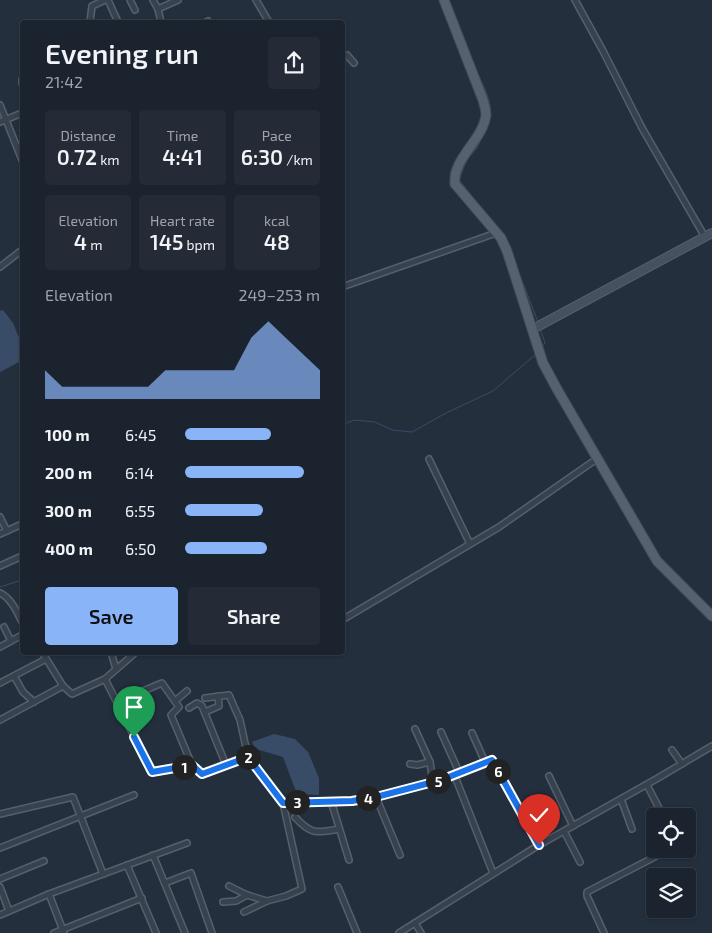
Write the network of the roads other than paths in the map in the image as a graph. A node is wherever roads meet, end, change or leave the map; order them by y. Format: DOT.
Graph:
graph roads {
  1 [pos="104,0"];
  2 [pos="130,0"];
  3 [pos="153,0"];
  4 [pos="178,0"];
  5 [pos="256,0"];
  6 [pos="444,0"];
  7 [pos="575,0"];
  8 [pos="158,9"];
  9 [pos="135,10"];
  10 [pos="90,20"];
  11 [pos="117,20"];
  12 [pos="161,20"];
  13 [pos="268,20"];
  14 [pos="345,56"];
  15 [pos="354,63"];
  16 [pos="0,104"];
  17 [pos="20,114"];
  18 [pos="6,120"];
  19 [pos="0,122"];
  20 [pos="20,155"];
  21 [pos="496,233"];
  22 [pos="709,235"];
  23 [pos="20,252"];
  24 [pos="0,267"];
  25 [pos="345,286"];
  26 [pos="537,327"];
  27 [pos="598,458"];
  28 [pos="429,459"];
  29 [pos="0,517"];
  30 [pos="20,525"];
  31 [pos="7,531"];
  32 [pos="0,534"];
  33 [pos="470,544"];
  34 [pos="20,557"];
  35 [pos="0,566"];
  36 [pos="0,593"];
  37 [pos="712,616"];
  38 [pos="345,618"];
  39 [pos="20,619"];
  40 [pos="4,627"];
  41 [pos="20,637"];
  42 [pos="11,641"];
  43 [pos="0,647"];
  44 [pos="44,655"];
  45 [pos="112,655"];
  46 [pos="133,655"];
  47 [pos="46,658"];
  48 [pos="116,669"];
  49 [pos="14,676"];
  50 [pos="105,679"];
  51 [pos="0,683"];
  52 [pos="63,686"];
  53 [pos="188,691"];
  54 [pos="218,696"];
  55 [pos="205,698"];
  56 [pos="175,701"];
  57 [pos="34,702"];
  58 [pos="117,702"];
  59 [pos="188,708"];
  60 [pos="205,712"];
  61 [pos="0,720"];
  62 [pos="415,729"];
  63 [pos="441,732"];
  64 [pos="472,733"];
  65 [pos="712,746"];
  66 [pos="672,750"];
  67 [pos="248,757"];
  68 [pos="430,762"];
  69 [pos="485,762"];
  70 [pos="410,764"];
  71 [pos="682,764"];
  72 [pos="192,765"];
  73 [pos="226,765"];
  74 [pos="456,773"];
  75 [pos="549,776"];
  76 [pos="442,780"];
  77 [pos="647,785"];
  78 [pos="134,795"];
  79 [pos="376,797"];
  80 [pos="621,799"];
  81 [pos="331,802"];
  82 [pos="283,803"];
  83 [pos="659,808"];
  84 [pos="0,814"];
  85 [pos="80,817"];
  86 [pos="295,817"];
  87 [pos="573,826"];
  88 [pos="632,828"];
  89 [pos="340,829"];
  90 [pos="564,831"];
  91 [pos="187,843"];
  92 [pos="539,845"];
  93 [pos="0,848"];
  94 [pos="153,855"];
  95 [pos="400,855"];
  96 [pos="653,858"];
  97 [pos="349,860"];
  98 [pos="44,861"];
  99 [pos="580,862"];
  100 [pos="127,865"];
  101 [pos="493,873"];
  102 [pos="103,874"];
  103 [pos="0,879"];
  104 [pos="165,883"];
  105 [pos="229,886"];
  106 [pos="0,887"];
  107 [pos="338,887"];
  108 [pos="49,894"];
  109 [pos="247,895"];
  110 [pos="142,898"];
  111 [pos="267,901"];
  112 [pos="223,902"];
  113 [pos="9,911"];
  114 [pos="244,912"];
  115 [pos="0,914"];
  116 [pos="415,923"];
  117 [pos="64,931"];
  118 [pos="54,933"];
  119 [pos="156,933"];
  120 [pos="185,933"];
  121 [pos="212,933"];
  122 [pos="357,933"];
  123 [pos="399,933"];
  124 [pos="421,933"];
  125 [pos="604,933"];
  1 -- 10 [label="street"];
  1 -- 11 [label="street"];
  2 -- 9 [label="street"];
  3 -- 8 [label="street"];
  4 -- 8 [label="street"];
  5 -- 13 [label="street"];
  6 -- 21 [label="main road"];
  7 -- 22 [label="street"];
  8 -- 12 [label="street"];
  14 -- 15 [label="street"];
  16 -- 18 [label="street"];
  17 -- 18 [label="street"];
  18 -- 19 [label="street"];
  18 -- 20 [label="street"];
  21 -- 25 [label="street"];
  21 -- 26 [label="main road"];
  22 -- 26 [label="street"];
  23 -- 24 [label="street"];
  26 -- 27 [label="main road"];
  27 -- 33 [label="street"];
  27 -- 37 [label="main road"];
  28 -- 33 [label="street"];
  29 -- 31 [label="street"];
  30 -- 31 [label="street"];
  31 -- 32 [label="street"];
  33 -- 38 [label="street"];
  34 -- 35 [label="street"];
  36 -- 39 [label="street"];
  40 -- 42 [label="street"];
  41 -- 42 [label="street"];
  42 -- 43 [label="street"];
  44 -- 47 [label="street"];
  45 -- 48 [label="street"];
  46 -- 48 [label="street"];
  47 -- 49 [label="street"];
  47 -- 52 [label="street"];
  48 -- 50 [label="street"];
  49 -- 51 [label="street"];
  49 -- 57 [label="street"];
  50 -- 52 [label="street"];
  50 -- 58 [label="street"];
  52 -- 57 [label="street"];
  53 -- 56 [label="street"];
  54 -- 55 [label="street"];
  54 -- 60 [label="street"];
  54 -- 67 [label="street"];
  56 -- 58 [label="street"];
  56 -- 72 [label="street"];
  57 -- 61 [label="street"];
  58 -- 72 [label="street"];
  59 -- 60 [label="street"];
  60 -- 73 [label="street"];
  62 -- 68 [label="street"];
  63 -- 74 [label="street"];
  64 -- 69 [label="street"];
  65 -- 71 [label="street"];
  66 -- 71 [label="street"];
  67 -- 73 [label="street"];
  67 -- 82 [label="street"];
  68 -- 70 [label="street"];
  68 -- 76 [label="street"];
  69 -- 74 [label="street"];
  69 -- 92 [label="street"];
  71 -- 77 [label="street"];
  72 -- 73 [label="street"];
  74 -- 76 [label="street"];
  74 -- 101 [label="street"];
  75 -- 87 [label="street"];
  76 -- 79 [label="street"];
  77 -- 80 [label="street"];
  77 -- 83 [label="street"];
  78 -- 85 [label="street"];
  79 -- 81 [label="street"];
  79 -- 95 [label="street"];
  80 -- 87 [label="street"];
  80 -- 88 [label="street"];
  81 -- 82 [label="street"];
  81 -- 89 [label="street"];
  82 -- 111 [label="street"];
  84 -- 85 [label="street"];
  85 -- 93 [label="street"];
  85 -- 102 [label="street"];
  86 -- 89 [label="street"];
  87 -- 90 [label="street"];
  89 -- 97 [label="street"];
  90 -- 92 [label="street"];
  90 -- 99 [label="street"];
  91 -- 94 [label="street"];
  92 -- 101 [label="street"];
  94 -- 100 [label="street"];
  94 -- 104 [label="street"];
  96 -- 125 [label="street"];
  98 -- 103 [label="street"];
  100 -- 102 [label="street"];
  100 -- 110 [label="street"];
  101 -- 116 [label="street"];
  102 -- 108 [label="street"];
  104 -- 120 [label="street"];
  104 -- 121 [label="street"];
  105 -- 109 [label="street"];
  106 -- 113 [label="street"];
  107 -- 122 [label="street"];
  108 -- 113 [label="street"];
  108 -- 117 [label="street"];
  109 -- 111 [label="street"];
  109 -- 112 [label="street"];
  110 -- 117 [label="street"];
  110 -- 119 [label="street"];
  111 -- 114 [label="street"];
  113 -- 115 [label="street"];
  116 -- 123 [label="street"];
  116 -- 124 [label="street"];
  117 -- 118 [label="street"];
}
